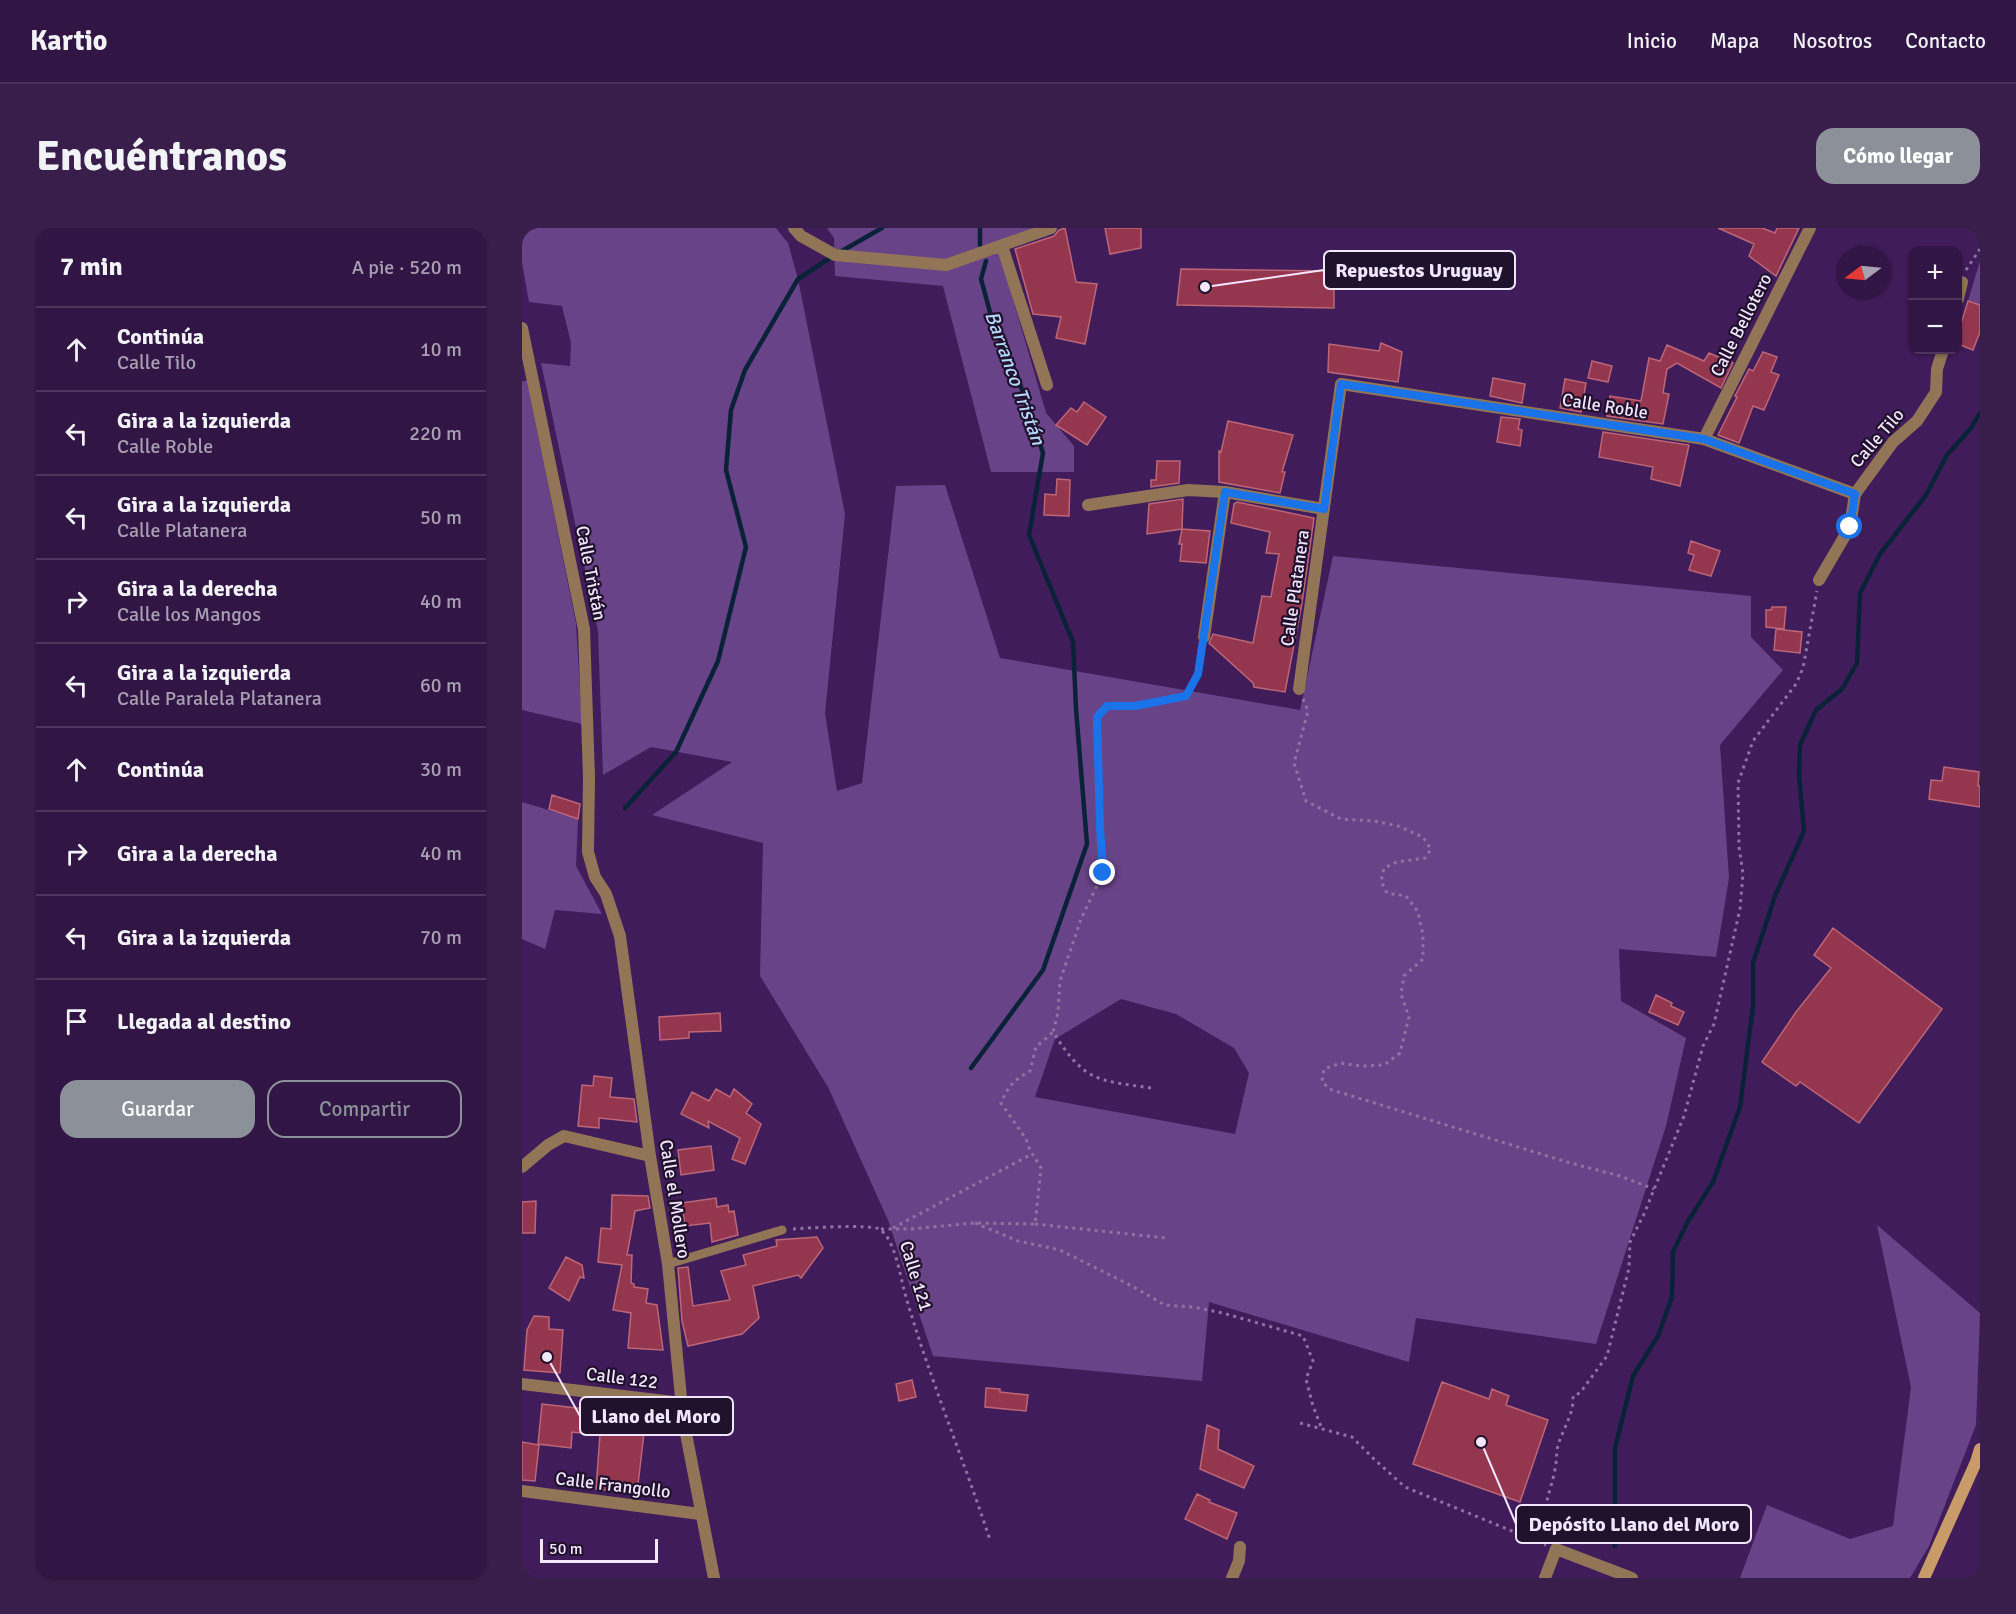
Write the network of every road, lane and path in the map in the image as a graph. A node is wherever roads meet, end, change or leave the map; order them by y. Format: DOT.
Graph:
graph roads {
  1 [pos="794,228"];
  2 [pos="1051,228"];
  3 [pos="1810,228"];
  4 [pos="1002,246"];
  5 [pos="1980,249"];
  6 [pos="1962,282"];
  7 [pos="522,328"];
  8 [pos="1942,354"];
  9 [pos="1341,384"];
  10 [pos="1047,385"];
  11 [pos="1704,439"];
  12 [pos="1225,492"];
  13 [pos="1855,494"];
  14 [pos="1088,505"];
  15 [pos="1324,509"];
  16 [pos="1819,580"];
  17 [pos="1204,637"];
  18 [pos="1299,689"];
  19 [pos="588,830"];
  20 [pos="1053,1032"];
  21 [pos="1151,1088"];
  22 [pos="1032,1154"];
  23 [pos="650,1156"];
  24 [pos="522,1167"];
  25 [pos="1654,1189"];
  26 [pos="975,1223"];
  27 [pos="1035,1224"];
  28 [pos="880,1229"];
  29 [pos="891,1229"];
  30 [pos="782,1230"];
  31 [pos="1166,1238"];
  32 [pos="668,1264"];
  33 [pos="522,1384"];
  34 [pos="682,1403"];
  35 [pos="1300,1423"];
  36 [pos="1322,1429"];
  37 [pos="1980,1449"];
  38 [pos="522,1491"];
  39 [pos="700,1514"];
  40 [pos="990,1540"];
  41 [pos="1240,1547"];
  42 [pos="1556,1549"];
  43 [pos="714,1578"];
  44 [pos="1232,1578"];
  45 [pos="1545,1578"];
  46 [pos="1632,1578"];
  47 [pos="1924,1578"];
  1 -- 4 [label="street"];
  2 -- 4 [label="street"];
  3 -- 11 [label="street, Calle Bellotero"];
  4 -- 10 [label="street"];
  5 -- 6 [label="path"];
  7 -- 19 [label="street, Calle Tristán"];
  8 -- 13 [label="street, Calle Tilo"];
  9 -- 11 [label="street, Calle Roble"];
  9 -- 15 [label="street, Calle Platanera"];
  11 -- 13 [label="street, Calle Roble"];
  12 -- 14 [label="street"];
  12 -- 15 [label="street"];
  12 -- 17 [label="street"];
  13 -- 16 [label="street, Calle Tilo"];
  15 -- 18 [label="street, Calle Platanera"];
  16 -- 25 [label="path"];
  17 -- 20 [label="path"];
  18 -- 25 [label="path"];
  19 -- 23 [label="street, Calle el Mollero"];
  20 -- 21 [label="path"];
  20 -- 22 [label="path"];
  22 -- 27 [label="path"];
  22 -- 29 [label="path"];
  23 -- 24 [label="street"];
  23 -- 32 [label="street, Calle el Mollero"];
  25 -- 42 [label="path"];
  26 -- 27 [label="path"];
  26 -- 29 [label="path"];
  26 -- 36 [label="path"];
  27 -- 31 [label="path"];
  28 -- 29 [label="path"];
  28 -- 30 [label="path, Calle 121"];
  28 -- 40 [label="path, Calle 121"];
  30 -- 32 [label="lane"];
  32 -- 34 [label="street, Calle el Mollero"];
  33 -- 34 [label="street, Calle 122"];
  34 -- 39 [label="street, Calle el Mollero"];
  35 -- 36 [label="path"];
  36 -- 42 [label="path"];
  37 -- 47 [label="main road"];
  38 -- 39 [label="street, Calle Frangollo"];
  39 -- 43 [label="street, Calle el Mollero"];
  41 -- 44 [label="street"];
  42 -- 45 [label="street"];
  42 -- 46 [label="street"];
}
